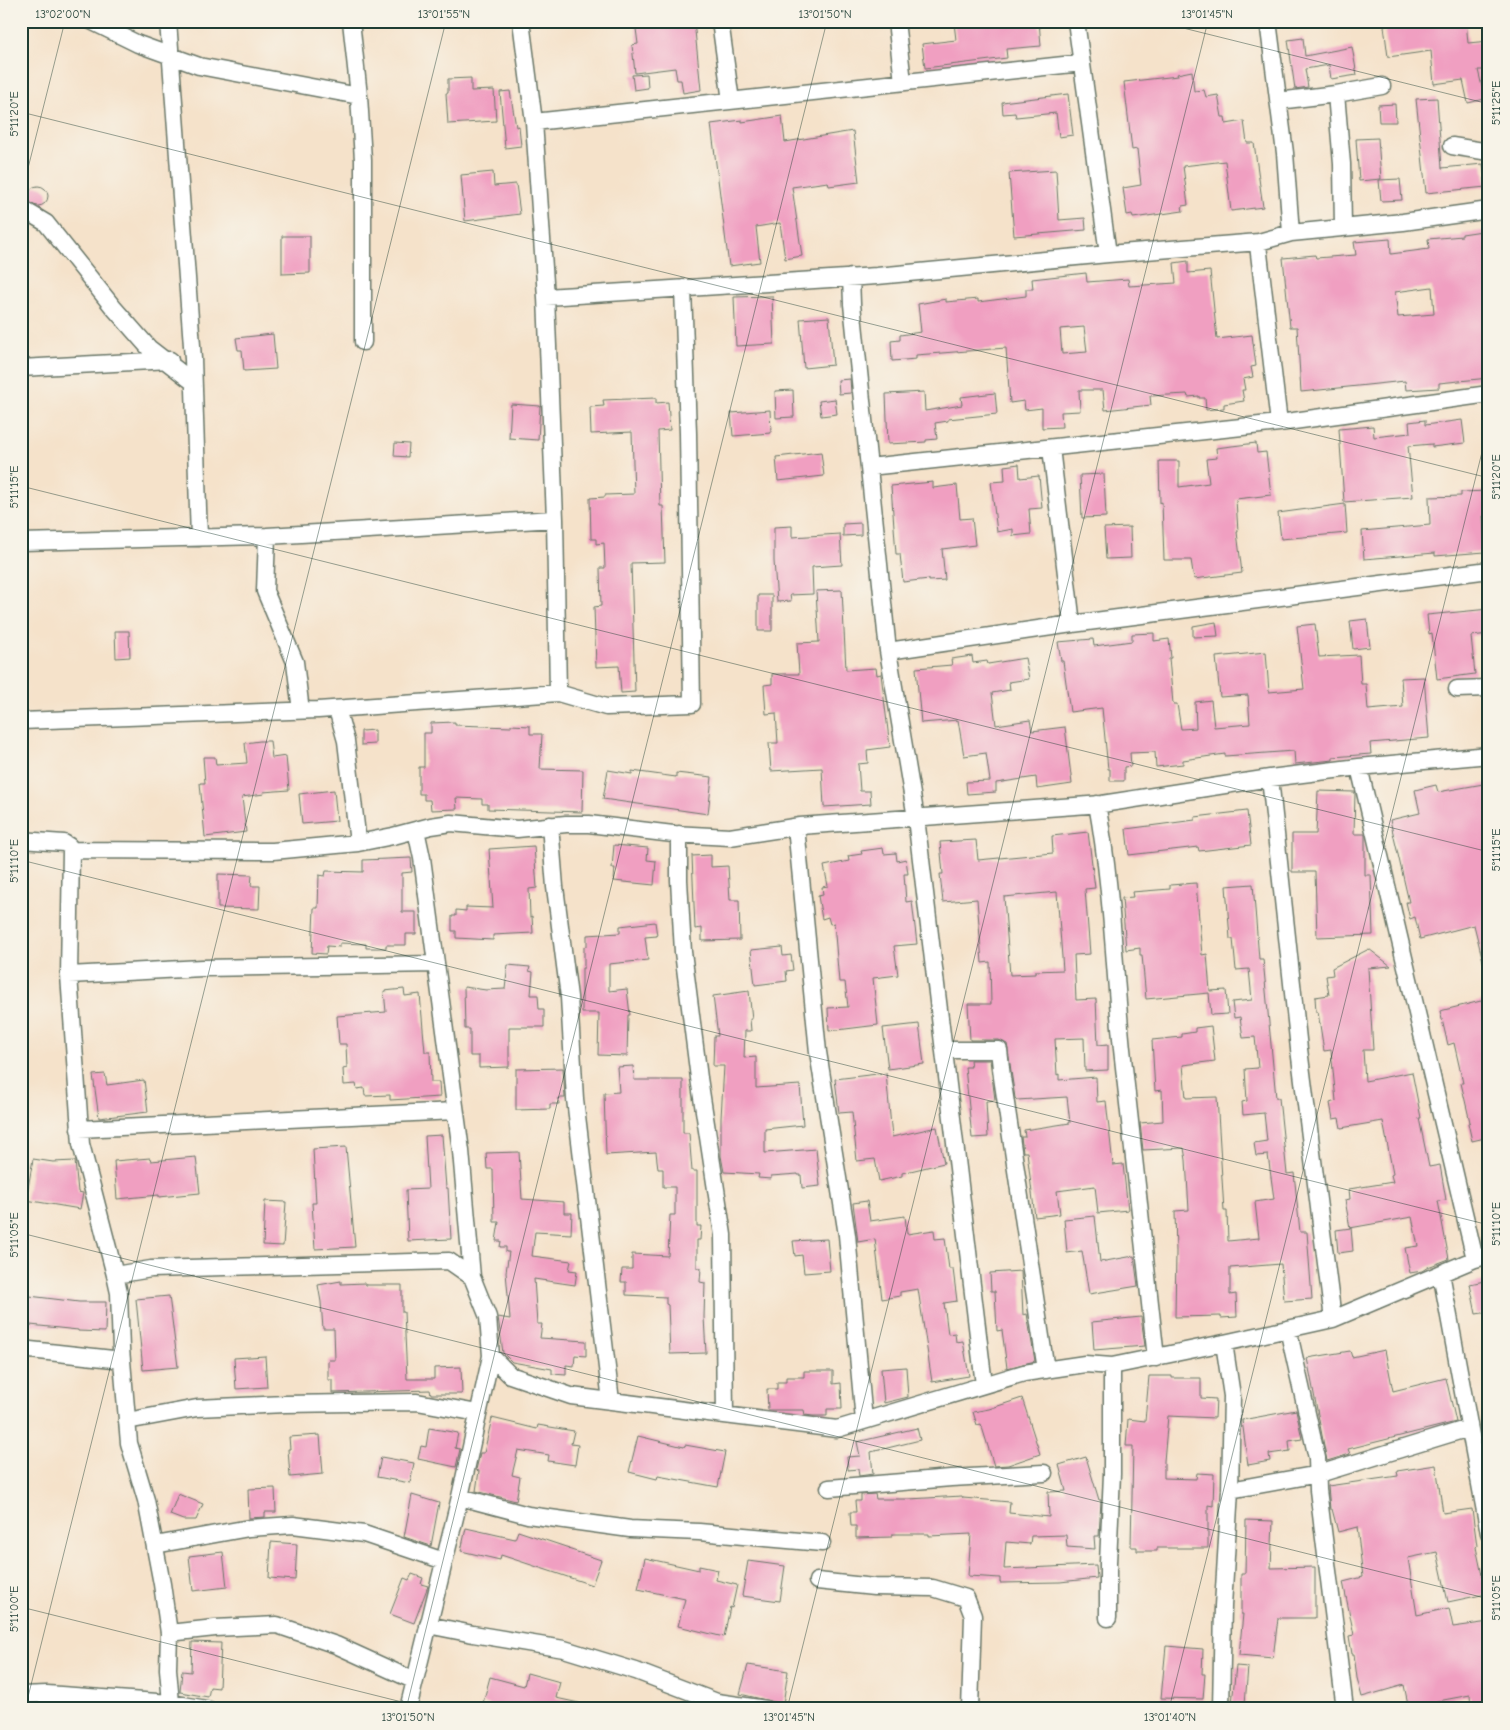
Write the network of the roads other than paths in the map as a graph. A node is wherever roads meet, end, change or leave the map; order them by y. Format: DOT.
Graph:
graph roads {
  1 [pos="91,21"];
  2 [pos="168,21"];
  3 [pos="350,21"];
  4 [pos="521,21"];
  5 [pos="720,21"];
  6 [pos="896,21"];
  7 [pos="1076,21"];
  8 [pos="1268,21"];
  9 [pos="170,56"];
  10 [pos="1082,63"];
  11 [pos="903,82"];
  12 [pos="1382,86"];
  13 [pos="1336,94"];
  14 [pos="358,96"];
  15 [pos="731,100"];
  16 [pos="1278,101"];
  17 [pos="534,122"];
  18 [pos="1452,146"];
  19 [pos="1489,152"];
  20 [pos="21,208"];
  21 [pos="1489,210"];
  22 [pos="1343,228"];
  23 [pos="1291,233"];
  24 [pos="1259,242"];
  25 [pos="1108,254"];
  26 [pos="852,277"];
  27 [pos="683,288"];
  28 [pos="546,297"];
  29 [pos="364,342"];
  30 [pos="193,358"];
  31 [pos="165,360"];
  32 [pos="21,368"];
  33 [pos="193,382"];
  34 [pos="1489,394"];
  35 [pos="1279,423"];
  36 [pos="1051,448"];
  37 [pos="870,467"];
  38 [pos="555,520"];
  39 [pos="266,536"];
  40 [pos="199,538"];
  41 [pos="21,542"];
  42 [pos="1489,570"];
  43 [pos="1072,624"];
  44 [pos="888,651"];
  45 [pos="1489,688"];
  46 [pos="1457,689"];
  47 [pos="558,693"];
  48 [pos="337,709"];
  49 [pos="301,711"];
  50 [pos="21,721"];
  51 [pos="1489,755"];
  52 [pos="1359,767"];
  53 [pos="1270,778"];
  54 [pos="1097,804"];
  55 [pos="916,818"];
  56 [pos="550,825"];
  57 [pos="796,827"];
  58 [pos="416,830"];
  59 [pos="679,834"];
  60 [pos="21,840"];
  61 [pos="358,843"];
  62 [pos="71,850"];
  63 [pos="436,964"];
  64 [pos="69,975"];
  65 [pos="944,1050"];
  66 [pos="455,1111"];
  67 [pos="79,1129"];
  68 [pos="1482,1257"];
  69 [pos="1441,1273"];
  70 [pos="115,1275"];
  71 [pos="472,1277"];
  72 [pos="1333,1318"];
  73 [pos="1288,1329"];
  74 [pos="1224,1344"];
  75 [pos="21,1349"];
  76 [pos="491,1356"];
  77 [pos="1156,1358"];
  78 [pos="122,1360"];
  79 [pos="1112,1366"];
  80 [pos="1046,1370"];
  81 [pos="984,1386"];
  82 [pos="611,1401"];
  83 [pos="478,1413"];
  84 [pos="725,1415"];
  85 [pos="127,1421"];
  86 [pos="864,1421"];
  87 [pos="1469,1428"];
  88 [pos="1044,1474"];
  89 [pos="1318,1474"];
  90 [pos="829,1488"];
  91 [pos="1230,1490"];
  92 [pos="460,1497"];
  93 [pos="1489,1534"];
  94 [pos="822,1544"];
  95 [pos="155,1545"];
  96 [pos="444,1561"];
  97 [pos="817,1581"];
  98 [pos="1108,1618"];
  99 [pos="428,1625"];
  100 [pos="169,1633"];
  101 [pos="415,1681"];
  102 [pos="21,1695"];
  103 [pos="171,1703"];
  104 [pos="207,1709"];
  105 [pos="408,1709"];
  106 [pos="766,1709"];
  107 [pos="970,1709"];
  108 [pos="1220,1709"];
  109 [pos="1345,1709"];
  1 -- 9 [label="street"];
  2 -- 9 [label="street"];
  3 -- 14 [label="street"];
  4 -- 17 [label="street"];
  5 -- 15 [label="street"];
  6 -- 11 [label="street"];
  7 -- 10 [label="street"];
  8 -- 16 [label="street"];
  9 -- 14 [label="street"];
  9 -- 30 [label="street"];
  10 -- 11 [label="street"];
  10 -- 25 [label="street"];
  11 -- 15 [label="street"];
  12 -- 13 [label="street"];
  13 -- 16 [label="street"];
  13 -- 22 [label="street"];
  14 -- 29 [label="street"];
  15 -- 17 [label="street"];
  16 -- 23 [label="street"];
  17 -- 28 [label="street"];
  18 -- 19 [label="street"];
  20 -- 31 [label="street"];
  21 -- 22 [label="street"];
  22 -- 23 [label="street"];
  23 -- 24 [label="street"];
  24 -- 25 [label="street"];
  24 -- 35 [label="street"];
  25 -- 26 [label="street"];
  26 -- 27 [label="street"];
  26 -- 37 [label="street"];
  27 -- 28 [label="street"];
  27 -- 47 [label="street"];
  28 -- 38 [label="street"];
  30 -- 31 [label="street"];
  30 -- 33 [label="street"];
  31 -- 32 [label="street"];
  31 -- 33 [label="street"];
  33 -- 40 [label="street"];
  34 -- 35 [label="street"];
  35 -- 36 [label="street"];
  36 -- 37 [label="street"];
  36 -- 43 [label="street"];
  37 -- 44 [label="street"];
  38 -- 39 [label="street"];
  38 -- 47 [label="street"];
  39 -- 40 [label="street"];
  39 -- 49 [label="street"];
  40 -- 41 [label="street"];
  42 -- 43 [label="street"];
  43 -- 44 [label="street"];
  44 -- 55 [label="street"];
  45 -- 46 [label="street"];
  47 -- 48 [label="street"];
  48 -- 49 [label="street"];
  48 -- 61 [label="street"];
  49 -- 50 [label="street"];
  51 -- 52 [label="street"];
  52 -- 53 [label="street"];
  52 -- 68 [label="street"];
  53 -- 54 [label="street"];
  53 -- 72 [label="street"];
  54 -- 55 [label="street"];
  54 -- 77 [label="street"];
  55 -- 57 [label="street"];
  55 -- 65 [label="street"];
  56 -- 58 [label="street"];
  56 -- 59 [label="street"];
  56 -- 82 [label="street"];
  57 -- 59 [label="street"];
  57 -- 86 [label="street"];
  58 -- 61 [label="street"];
  58 -- 63 [label="street"];
  59 -- 84 [label="street"];
  60 -- 62 [label="street"];
  61 -- 62 [label="street"];
  62 -- 64 [label="street"];
  63 -- 64 [label="street"];
  63 -- 66 [label="street"];
  64 -- 67 [label="street"];
  65 -- 80 [label="street"];
  65 -- 81 [label="street"];
  66 -- 67 [label="street"];
  66 -- 71 [label="street"];
  67 -- 70 [label="street"];
  68 -- 69 [label="street"];
  69 -- 72 [label="street"];
  69 -- 87 [label="street"];
  70 -- 71 [label="street"];
  70 -- 78 [label="street"];
  71 -- 76 [label="street"];
  72 -- 73 [label="street"];
  73 -- 74 [label="street"];
  73 -- 89 [label="street"];
  74 -- 77 [label="street"];
  74 -- 91 [label="street"];
  75 -- 78 [label="street"];
  76 -- 82 [label="street"];
  76 -- 83 [label="street"];
  77 -- 79 [label="street"];
  78 -- 85 [label="street"];
  79 -- 80 [label="street"];
  79 -- 98 [label="street"];
  80 -- 81 [label="street"];
  81 -- 86 [label="street"];
  82 -- 84 [label="street"];
  83 -- 85 [label="street"];
  83 -- 92 [label="street"];
  84 -- 86 [label="street"];
  85 -- 95 [label="street"];
  87 -- 89 [label="street"];
  87 -- 93 [label="street"];
  88 -- 90 [label="street"];
  89 -- 91 [label="street"];
  89 -- 109 [label="street"];
  91 -- 108 [label="street"];
  92 -- 94 [label="street"];
  92 -- 96 [label="street"];
  95 -- 96 [label="street"];
  95 -- 100 [label="street"];
  96 -- 99 [label="street"];
  97 -- 107 [label="street"];
  99 -- 101 [label="street"];
  99 -- 106 [label="street"];
  100 -- 101 [label="street"];
  100 -- 103 [label="street"];
  101 -- 105 [label="street"];
  102 -- 103 [label="street"];
  103 -- 104 [label="street"];
}
